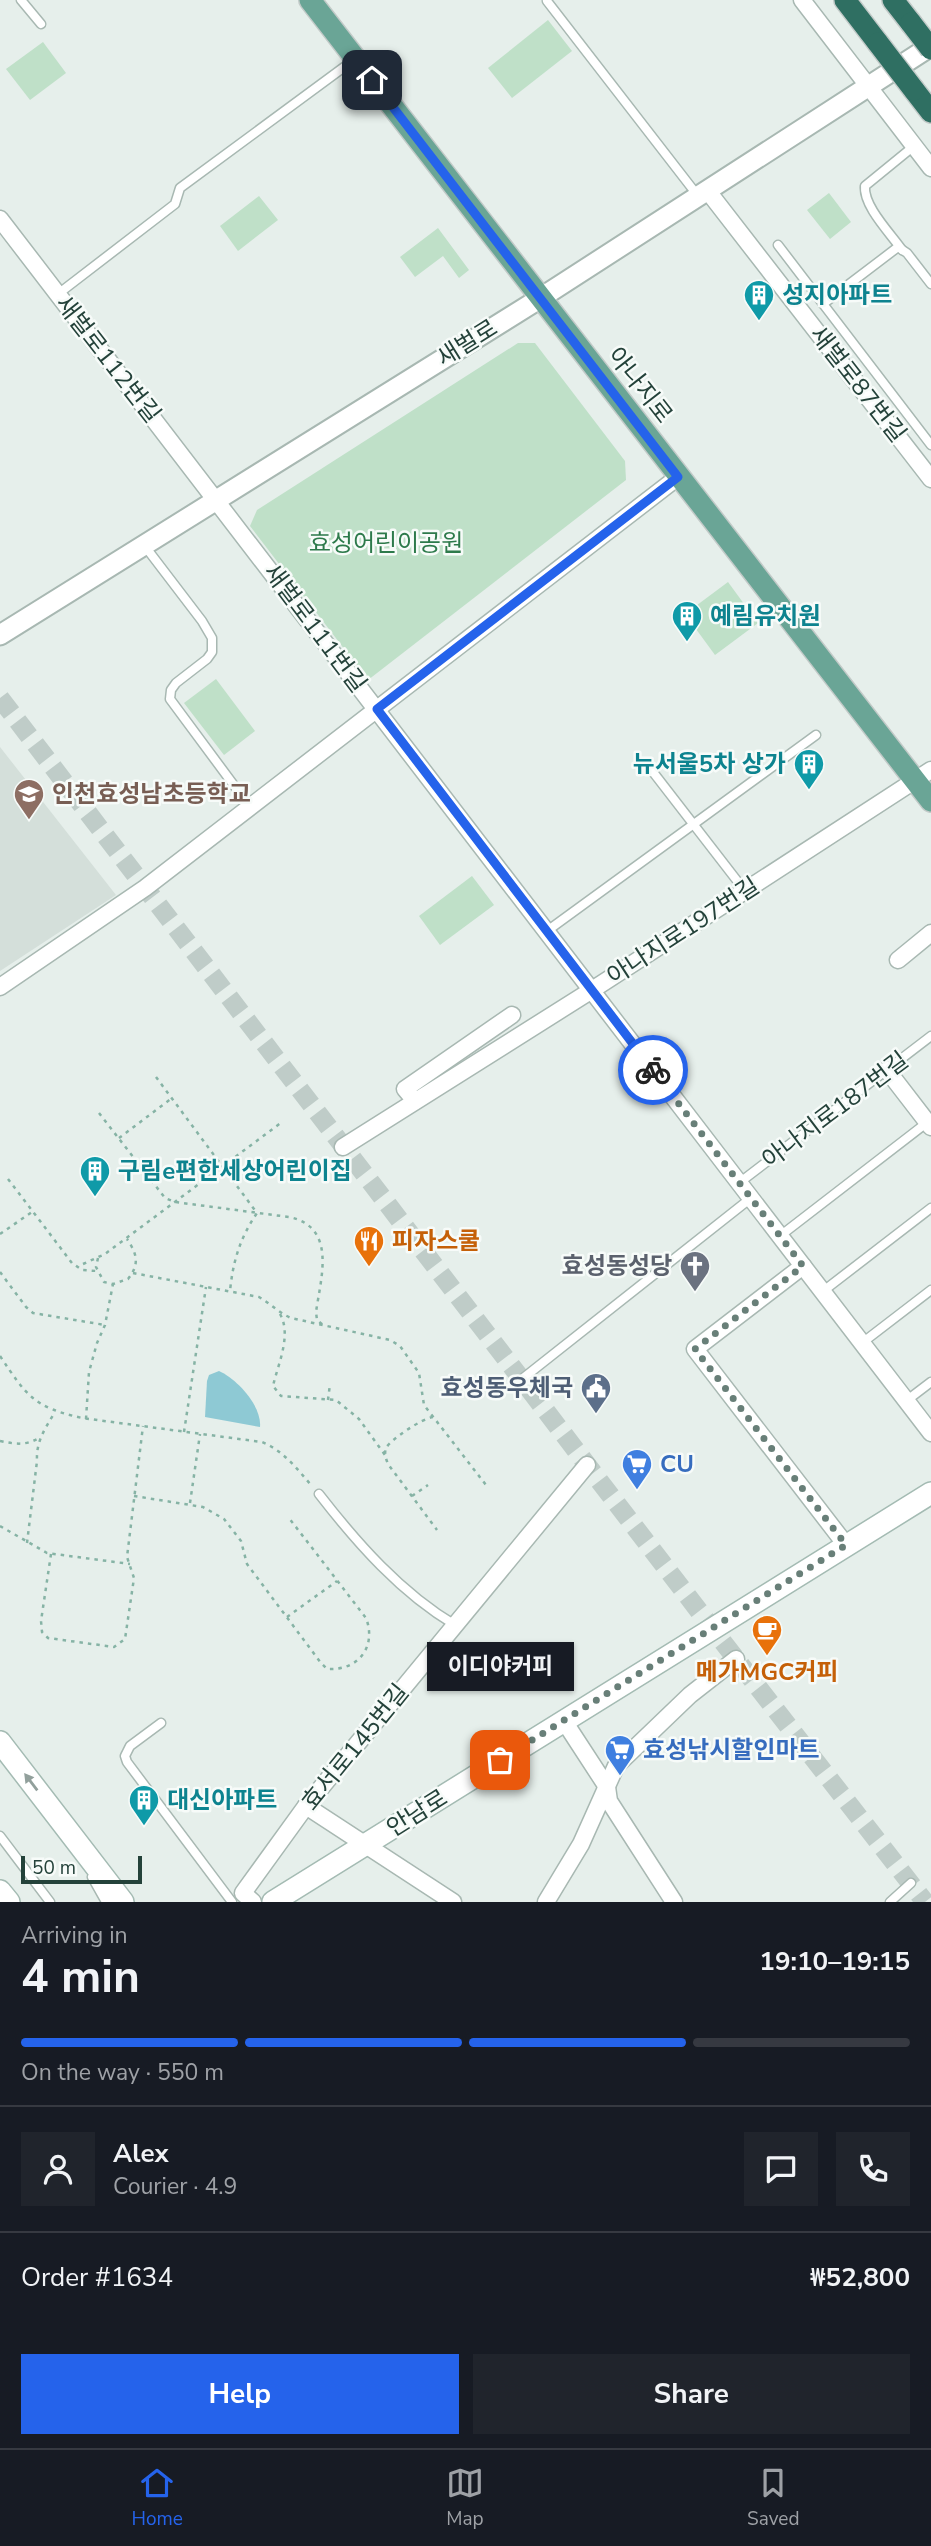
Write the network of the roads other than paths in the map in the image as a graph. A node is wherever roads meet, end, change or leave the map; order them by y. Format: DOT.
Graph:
graph roads {
  1 [pos="21,0"];
  2 [pos="310,0"];
  3 [pos="802,0"];
  4 [pos="845,0"];
  5 [pos="893,0"];
  6 [pos="547,1"];
  7 [pos="41,24"];
  8 [pos="931,47"];
  9 [pos="355,59"];
  10 [pos="868,86"];
  11 [pos="931,112"];
  12 [pos="914,146"];
  13 [pos="931,168"];
  14 [pos="703,193"];
  15 [pos="0,219"];
  16 [pos="778,245"];
  17 [pos="902,250"];
  18 [pos="931,284"];
  19 [pos="58,294"];
  20 [pos="539,299"];
  21 [pos="823,304"];
  22 [pos="931,445"];
  23 [pos="678,477"];
  24 [pos="931,479"];
  25 [pos="216,500"];
  26 [pos="144,545"];
  27 [pos="0,635"];
  28 [pos="377,709"];
  29 [pos="816,735"];
  30 [pos="646,763"];
  31 [pos="923,776"];
  32 [pos="931,801"];
  33 [pos="250,807"];
  34 [pos="695,824"];
  35 [pos="745,891"];
  36 [pos="547,931"];
  37 [pos="931,933"];
  38 [pos="898,960"];
  39 [pos="0,987"];
  40 [pos="592,990"];
  41 [pos="512,1015"];
  42 [pos="931,1036"];
  43 [pos="887,1070"];
  44 [pos="415,1101"];
  45 [pos="930,1123"];
  46 [pos="343,1147"];
  47 [pos="740,1183"];
  48 [pos="751,1198"];
  49 [pos="931,1208"];
  50 [pos="780,1236"];
  51 [pos="803,1266"];
  52 [pos="931,1290"];
  53 [pos="822,1292"];
  54 [pos="862,1343"];
  55 [pos="522,1379"];
  56 [pos="931,1382"];
  57 [pos="906,1401"];
  58 [pos="931,1433"];
  59 [pos="587,1465"];
  60 [pos="931,1493"];
  61 [pos="319,1494"];
  62 [pos="846,1545"];
  63 [pos="455,1625"];
  64 [pos="736,1658"];
  65 [pos="564,1721"];
  66 [pos="161,1723"];
  67 [pos="0,1742"];
  68 [pos="607,1787"];
  69 [pos="306,1806"];
  70 [pos="61,1823"];
  71 [pos="0,1836"];
  72 [pos="365,1845"];
  73 [pos="911,1884"];
  74 [pos="0,1891"];
  75 [pos="9,1902"];
  76 [pos="50,1902"];
  77 [pos="106,1902"];
  78 [pos="123,1902"];
  79 [pos="232,1902"];
  80 [pos="253,1902"];
  81 [pos="273,1902"];
  82 [pos="453,1902"];
  83 [pos="546,1902"];
  84 [pos="674,1902"];
  85 [pos="890,1902"];
  1 -- 7 [label="lane"];
  2 -- 9 [label="main road, 아나지로"];
  3 -- 10 [label="street"];
  4 -- 11 [label="highway, bridge"];
  5 -- 8 [label="highway, bridge"];
  6 -- 14 [label="lane"];
  8 -- 10 [label="street, 새벌로"];
  9 -- 19 [label="lane"];
  9 -- 20 [label="main road, 아나지로"];
  10 -- 12 [label="street"];
  10 -- 14 [label="street, 새벌로"];
  12 -- 13 [label="street"];
  12 -- 17 [label="lane"];
  14 -- 20 [label="street, 새벌로"];
  14 -- 24 [label="street, 새벌로87번길"];
  15 -- 19 [label="street, 새벌로112번길"];
  16 -- 21 [label="lane"];
  17 -- 18 [label="lane"];
  17 -- 21 [label="lane"];
  19 -- 25 [label="street, 새벌로112번길"];
  20 -- 23 [label="main road, 아나지로"];
  20 -- 25 [label="street, 새벌로"];
  21 -- 22 [label="lane"];
  23 -- 28 [label="street"];
  23 -- 31 [label="main road, 아나지로"];
  25 -- 26 [label="street, 새벌로"];
  25 -- 28 [label="street, 새벌로111번길"];
  26 -- 27 [label="street, 새벌로"];
  26 -- 33 [label="lane"];
  28 -- 33 [label="street"];
  28 -- 36 [label="street, 새벌로111번길"];
  29 -- 34 [label="lane"];
  30 -- 34 [label="lane"];
  31 -- 32 [label="main road, 아나지로"];
  31 -- 35 [label="street, 아나지로197번길"];
  33 -- 39 [label="street"];
  34 -- 35 [label="lane"];
  34 -- 36 [label="lane"];
  35 -- 40 [label="street, 아나지로197번길"];
  36 -- 40 [label="street, 새벌로111번길"];
  37 -- 38 [label="street"];
  40 -- 44 [label="street, 아나지로197번길"];
  40 -- 47 [label="street, 새벌로111번길"];
  41 -- 44 [label="street"];
  42 -- 43 [label="lane, 아나지로187번길"];
  43 -- 45 [label="street"];
  43 -- 47 [label="lane, 아나지로187번길"];
  44 -- 46 [label="street, 아나지로197번길"];
  45 -- 50 [label="lane"];
  47 -- 48 [label="street, 새벌로111번길"];
  48 -- 50 [label="street, 새벌로111번길"];
  48 -- 55 [label="lane"];
  49 -- 53 [label="lane"];
  50 -- 51 [label="street, 새벌로111번길"];
  51 -- 53 [label="street, 새벌로111번길"];
  51 -- 62 [label="street"];
  52 -- 54 [label="lane"];
  53 -- 54 [label="street, 새벌로111번길"];
  54 -- 57 [label="street, 새벌로111번길"];
  56 -- 57 [label="lane"];
  57 -- 58 [label="street, 새벌로111번길"];
  59 -- 63 [label="street, 효서로145번길"];
  60 -- 62 [label="main road, 안남로"];
  61 -- 63 [label="lane"];
  62 -- 65 [label="main road, 안남로"];
  63 -- 69 [label="street, 효서로145번길"];
  64 -- 68 [label="street"];
  65 -- 68 [label="street"];
  65 -- 72 [label="main road, 안남로"];
  66 -- 79 [label="lane"];
  70 -- 67 [label="main road, one-way"];
  68 -- 83 [label="street"];
  68 -- 84 [label="street"];
  69 -- 72 [label="street"];
  69 -- 80 [label="street, 효서로145번길"];
  70 -- 77 [label="lane"];
  70 -- 78 [label="main road"];
  71 -- 76 [label="lane"];
  72 -- 81 [label="main road, 안남로"];
  72 -- 82 [label="street"];
  73 -- 85 [label="lane"];
  74 -- 75 [label="main road"];
}
